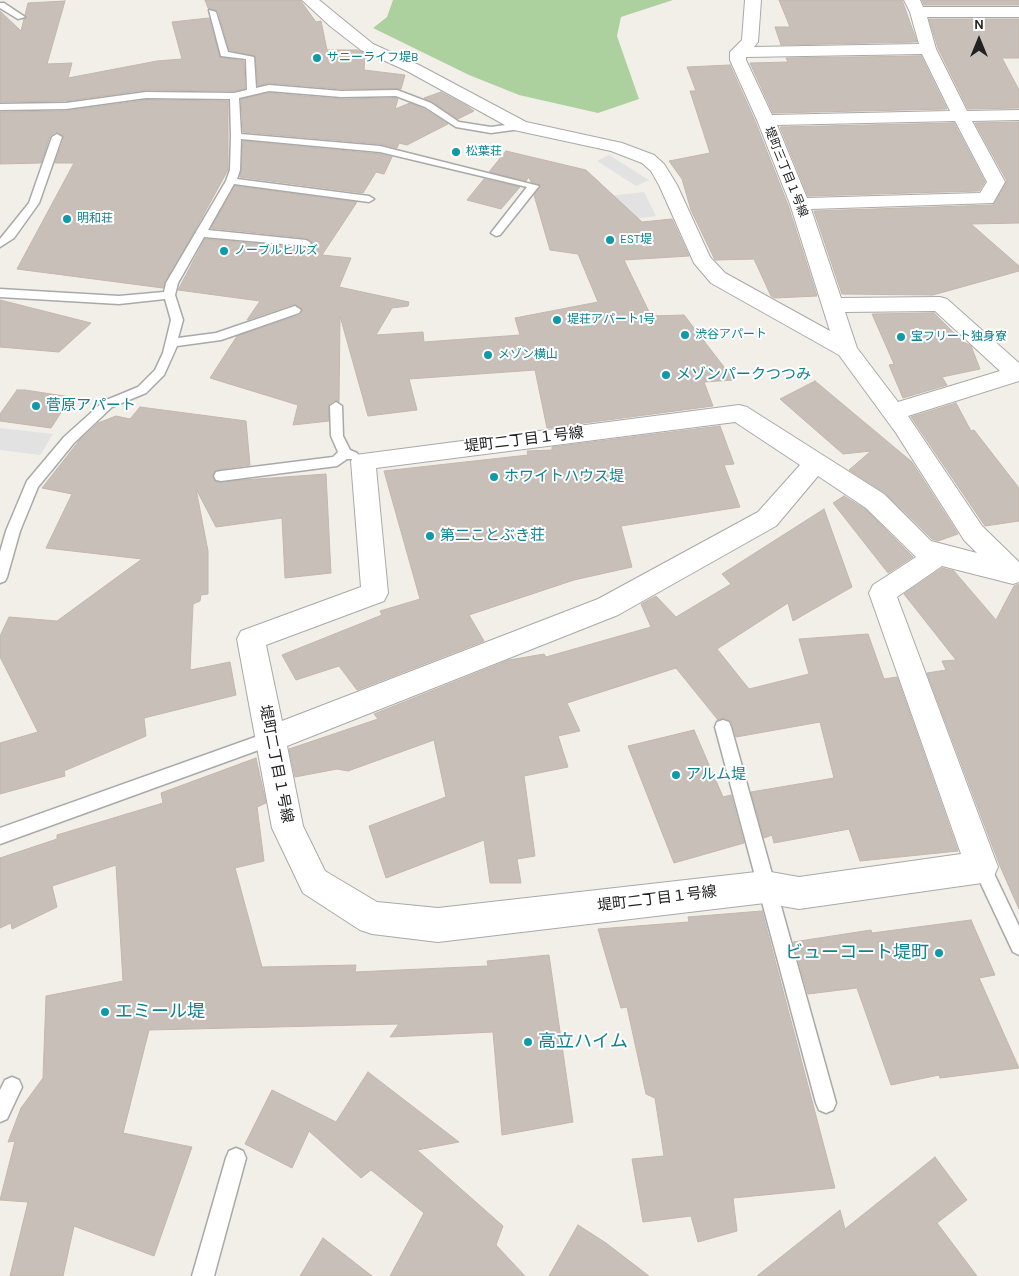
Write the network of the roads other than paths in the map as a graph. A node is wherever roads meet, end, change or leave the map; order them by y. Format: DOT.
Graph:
graph roads {
  1 [pos="6,0"];
  2 [pos="310,0"];
  3 [pos="753,0"];
  4 [pos="0,6"];
  5 [pos="915,6"];
  6 [pos="212,12"];
  7 [pos="1019,12"];
  8 [pos="21,17"];
  9 [pos="928,49"];
  10 [pos="738,52"];
  11 [pos="252,92"];
  12 [pos="234,96"];
  13 [pos="0,107"];
  14 [pos="960,115"];
  15 [pos="1019,115"];
  16 [pos="766,120"];
  17 [pos="520,126"];
  18 [pos="236,136"];
  19 [pos="57,137"];
  20 [pos="231,181"];
  21 [pos="369,199"];
  22 [pos="800,204"];
  23 [pos="201,232"];
  24 [pos="496,233"];
  25 [pos="306,243"];
  26 [pos="0,244"];
  27 [pos="0,293"];
  28 [pos="169,295"];
  29 [pos="832,305"];
  30 [pos="296,310"];
  31 [pos="172,342"];
  32 [pos="847,350"];
  33 [pos="336,406"];
  34 [pos="894,412"];
  35 [pos="354,457"];
  36 [pos="816,463"];
  37 [pos="221,476"];
  38 [pos="939,555"];
  39 [pos="1015,574"];
  40 [pos="0,577"];
  41 [pos="723,727"];
  42 [pos="272,738"];
  43 [pos="0,836"];
  44 [pos="982,867"];
  45 [pos="765,887"];
  46 [pos="1019,946"];
  47 [pos="12,1087"];
  48 [pos="826,1103"];
  49 [pos="0,1112"];
  50 [pos="236,1158"];
  51 [pos="203,1276"];
  1 -- 4 [label="lane"];
  2 -- 17 [label="street"];
  3 -- 10 [label="street"];
  4 -- 8 [label="lane"];
  5 -- 7 [label="street"];
  5 -- 9 [label="street"];
  6 -- 11 [label="lane"];
  9 -- 10 [label="street"];
  9 -- 14 [label="street"];
  10 -- 16 [label="street"];
  11 -- 12 [label="lane"];
  11 -- 17 [label="lane"];
  12 -- 13 [label="lane"];
  12 -- 18 [label="lane"];
  14 -- 15 [label="street, 堤町三丁目１号線"];
  14 -- 16 [label="street, 堤町三丁目１号線"];
  14 -- 22 [label="street"];
  16 -- 22 [label="street, 堤町三丁目１号線"];
  17 -- 32 [label="street"];
  18 -- 20 [label="lane"];
  18 -- 24 [label="lane"];
  19 -- 26 [label="lane"];
  20 -- 21 [label="lane"];
  20 -- 23 [label="lane"];
  22 -- 29 [label="street, 堤町三丁目１号線"];
  23 -- 25 [label="lane"];
  23 -- 28 [label="lane"];
  27 -- 28 [label="lane"];
  28 -- 31 [label="lane"];
  29 -- 32 [label="street, 堤町三丁目１号線"];
  29 -- 34 [label="street"];
  30 -- 31 [label="lane"];
  31 -- 40 [label="lane"];
  32 -- 34 [label="street"];
  33 -- 35 [label="lane"];
  34 -- 39 [label="street"];
  35 -- 36 [label="street, 堤町二丁目１号線"];
  35 -- 37 [label="lane"];
  35 -- 42 [label="street, 堤町二丁目１号線"];
  36 -- 38 [label="street, 堤町二丁目１号線"];
  36 -- 42 [label="street"];
  38 -- 39 [label="street, 堤町二丁目１号線"];
  38 -- 44 [label="street"];
  41 -- 45 [label="lane"];
  42 -- 43 [label="lane"];
  42 -- 45 [label="street, 堤町二丁目１号線"];
  44 -- 45 [label="street, 堤町二丁目１号線"];
  44 -- 46 [label="lane"];
  45 -- 48 [label="lane"];
  47 -- 49 [label="lane"];
  50 -- 51 [label="lane"];
}
